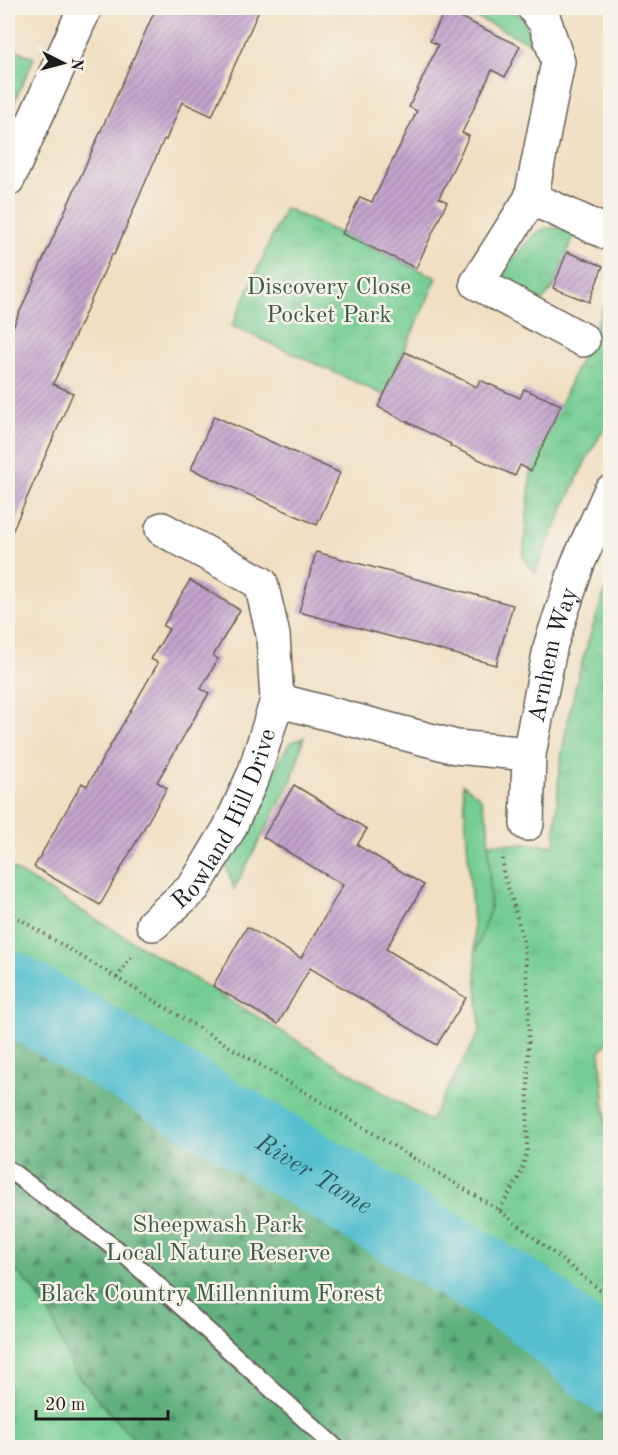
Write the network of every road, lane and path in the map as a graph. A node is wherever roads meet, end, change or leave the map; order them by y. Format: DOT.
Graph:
graph roads {
  1 [pos="85,8"];
  2 [pos="534,8"];
  3 [pos="8,179"];
  4 [pos="531,198"];
  5 [pos="610,234"];
  6 [pos="583,340"];
  7 [pos="610,492"];
  8 [pos="162,529"];
  9 [pos="277,700"];
  10 [pos="529,754"];
  11 [pos="527,824"];
  12 [pos="8,912"];
  13 [pos="153,924"];
  14 [pos="8,1169"];
  15 [pos="499,1210"];
  16 [pos="610,1298"];
  17 [pos="336,1448"];
  1 -- 3 [label="street"];
  2 -- 4 [label="street"];
  4 -- 5 [label="street"];
  4 -- 6 [label="street"];
  7 -- 10 [label="street, Arnhem Way"];
  8 -- 9 [label="street, Rowland Hill Drive"];
  9 -- 10 [label="street, Rowland Hill Drive"];
  9 -- 13 [label="street, Rowland Hill Drive"];
  10 -- 11 [label="street, Arnhem Way"];
  11 -- 15 [label="path"];
  12 -- 15 [label="path"];
  14 -- 17 [label="lane"];
  15 -- 16 [label="path"];
}
